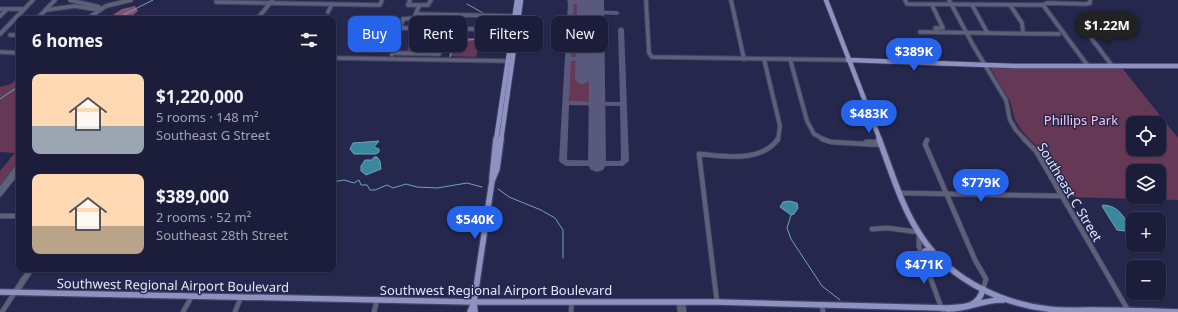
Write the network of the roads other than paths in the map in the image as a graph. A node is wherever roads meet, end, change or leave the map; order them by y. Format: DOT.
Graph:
graph roads {
  1 [pos="33,0"];
  2 [pos="56,0"];
  3 [pos="70,0"];
  4 [pos="131,0"];
  5 [pos="382,0"];
  6 [pos="410,0"];
  7 [pos="431,0"];
  8 [pos="517,0"];
  9 [pos="521,0"];
  10 [pos="646,0"];
  11 [pos="731,0"];
  12 [pos="826,0"];
  13 [pos="905,0"];
  14 [pos="949,0"];
  15 [pos="967,0"];
  16 [pos="232,1"];
  17 [pos="272,1"];
  18 [pos="1090,1"];
  19 [pos="216,2"];
  20 [pos="332,4"];
  21 [pos="932,4"];
  22 [pos="952,5"];
  23 [pos="971,5"];
  24 [pos="1043,5"];
  25 [pos="419,6"];
  26 [pos="1010,6"];
  27 [pos="0,9"];
  28 [pos="7,9"];
  29 [pos="24,9"];
  30 [pos="98,9"];
  31 [pos="46,10"];
  32 [pos="328,12"];
  33 [pos="416,14"];
  34 [pos="0,16"];
  35 [pos="17,16"];
  36 [pos="40,16"];
  37 [pos="90,16"];
  38 [pos="260,16"];
  39 [pos="515,16"];
  40 [pos="16,17"];
  41 [pos="401,25"];
  42 [pos="920,32"];
  43 [pos="937,32"];
  44 [pos="966,32"];
  45 [pos="987,32"];
  46 [pos="1023,32"];
  47 [pos="0,34"];
  48 [pos="1058,34"];
  49 [pos="1088,34"];
  50 [pos="10,35"];
  51 [pos="16,35"];
  52 [pos="0,52"];
  53 [pos="16,52"];
  54 [pos="440,52"];
  55 [pos="511,52"];
  56 [pos="392,53"];
  57 [pos="336,58"];
  58 [pos="390,59"];
  59 [pos="744,59"];
  60 [pos="764,59"];
  61 [pos="790,59"];
  62 [pos="848,60"];
  63 [pos="510,61"];
  64 [pos="985,65"];
  65 [pos="1088,66"];
  66 [pos="1178,66"];
  67 [pos="1114,67"];
  68 [pos="927,140"];
  69 [pos="881,144"];
  70 [pos="16,169"];
  71 [pos="16,174"];
  72 [pos="0,190"];
  73 [pos="900,192"];
  74 [pos="0,194"];
  75 [pos="947,194"];
  76 [pos="1062,196"];
  77 [pos="0,216"];
  78 [pos="16,216"];
  79 [pos="872,229"];
  80 [pos="918,233"];
  81 [pos="932,251"];
  82 [pos="922,256"];
  83 [pos="29,272"];
  84 [pos="983,289"];
  85 [pos="0,292"];
  86 [pos="15,292"];
  87 [pos="192,296"];
  88 [pos="241,297"];
  89 [pos="378,300"];
  90 [pos="572,301"];
  91 [pos="474,302"];
  92 [pos="681,302"];
  93 [pos="717,302"];
  94 [pos="1016,302"];
  95 [pos="822,305"];
  96 [pos="943,309"];
  97 [pos="897,310"];
  98 [pos="2,312"];
  99 [pos="183,312"];
  100 [pos="235,312"];
  101 [pos="374,312"];
  102 [pos="470,312"];
  103 [pos="475,312"];
  104 [pos="571,312"];
  105 [pos="680,312"];
  106 [pos="684,312"];
  107 [pos="823,312"];
  108 [pos="1129,312"];
  109 [pos="1178,312"];
  1 -- 29 [label="street"];
  2 -- 31 [label="street"];
  3 -- 30 [label="street"];
  4 -- 30 [label="street"];
  5 -- 20 [label="street"];
  6 -- 25 [label="street"];
  7 -- 25 [label="street"];
  8 -- 39 [label="main road"];
  9 -- 63 [label="main road"];
  10 -- 59 [label="street"];
  11 -- 59 [label="street"];
  12 -- 62 [label="main road"];
  13 -- 21 [label="street"];
  14 -- 22 [label="street, Southeast C Street"];
  15 -- 23 [label="street"];
  16 -- 17 [label="street"];
  16 -- 19 [label="street"];
  17 -- 20 [label="street"];
  17 -- 38 [label="street"];
  18 -- 24 [label="street"];
  20 -- 32 [label="street"];
  21 -- 22 [label="street"];
  21 -- 43 [label="street"];
  22 -- 23 [label="street"];
  22 -- 44 [label="street, Southeast C Street"];
  23 -- 26 [label="street"];
  23 -- 45 [label="street"];
  24 -- 26 [label="street"];
  24 -- 65 [label="street"];
  25 -- 33 [label="street"];
  26 -- 46 [label="street"];
  27 -- 28 [label="street"];
  28 -- 29 [label="street"];
  28 -- 34 [label="street"];
  29 -- 35 [label="street"];
  30 -- 31 [label="street"];
  30 -- 37 [label="street"];
  31 -- 36 [label="street"];
  33 -- 39 [label="street"];
  33 -- 41 [label="street"];
  40 -- 47 [label="street"];
  42 -- 43 [label="street"];
  43 -- 44 [label="street"];
  44 -- 45 [label="street"];
  44 -- 64 [label="street, Southeast C Street"];
  45 -- 46 [label="street"];
  46 -- 48 [label="street"];
  49 -- 67 [label="street"];
  50 -- 51 [label="street"];
  52 -- 53 [label="street"];
  54 -- 56 [label="street"];
  55 -- 63 [label="main road"];
  56 -- 58 [label="street"];
  57 -- 58 [label="street"];
  58 -- 63 [label="street"];
  59 -- 60 [label="street"];
  60 -- 61 [label="street"];
  60 -- 93 [label="street"];
  61 -- 62 [label="street"];
  61 -- 69 [label="street"];
  62 -- 64 [label="main road"];
  62 -- 69 [label="main road"];
  63 -- 91 [label="main road"];
  64 -- 65 [label="main road"];
  64 -- 76 [label="street, Southeast C Street"];
  65 -- 67 [label="main road"];
  66 -- 67 [label="main road"];
  68 -- 75 [label="street"];
  69 -- 73 [label="main road"];
  70 -- 72 [label="street"];
  71 -- 74 [label="street"];
  73 -- 75 [label="street"];
  73 -- 80 [label="main road"];
  75 -- 76 [label="street"];
  75 -- 84 [label="street"];
  76 -- 108 [label="street, Southeast C Street"];
  77 -- 78 [label="street"];
  79 -- 80 [label="street"];
  80 -- 81 [label="main road"];
  80 -- 82 [label="street"];
  81 -- 82 [label="main road"];
  81 -- 84 [label="main road"];
  82 -- 96 [label="street"];
  83 -- 86 [label="street"];
  84 -- 94 [label="main road"];
  84 -- 96 [label="main road, Southwest Regional Airport Boulevard"];
  85 -- 86 [label="main road, Southwest Regional Airport Boulevard"];
  86 -- 87 [label="main road, Southwest Regional Airport Boulevard"];
  86 -- 98 [label="street"];
  87 -- 88 [label="main road, Southwest Regional Airport Boulevard"];
  87 -- 99 [label="street"];
  88 -- 89 [label="main road, Southwest Regional Airport Boulevard"];
  88 -- 100 [label="street"];
  89 -- 91 [label="main road, Southwest Regional Airport Boulevard"];
  89 -- 101 [label="street"];
  90 -- 91 [label="main road, Southwest Regional Airport Boulevard"];
  90 -- 92 [label="main road, Southwest Regional Airport Boulevard"];
  90 -- 104 [label="street"];
  91 -- 102 [label="main road"];
  91 -- 103 [label="main road"];
  92 -- 93 [label="main road, Southwest Regional Airport Boulevard"];
  92 -- 105 [label="street"];
  92 -- 106 [label="street"];
  93 -- 95 [label="main road, Southwest Regional Airport Boulevard"];
  94 -- 96 [label="main road"];
  94 -- 108 [label="main road"];
  95 -- 97 [label="main road, Southwest Regional Airport Boulevard"];
  95 -- 107 [label="street"];
  96 -- 97 [label="main road, Southwest Regional Airport Boulevard"];
  108 -- 109 [label="main road"];
}
